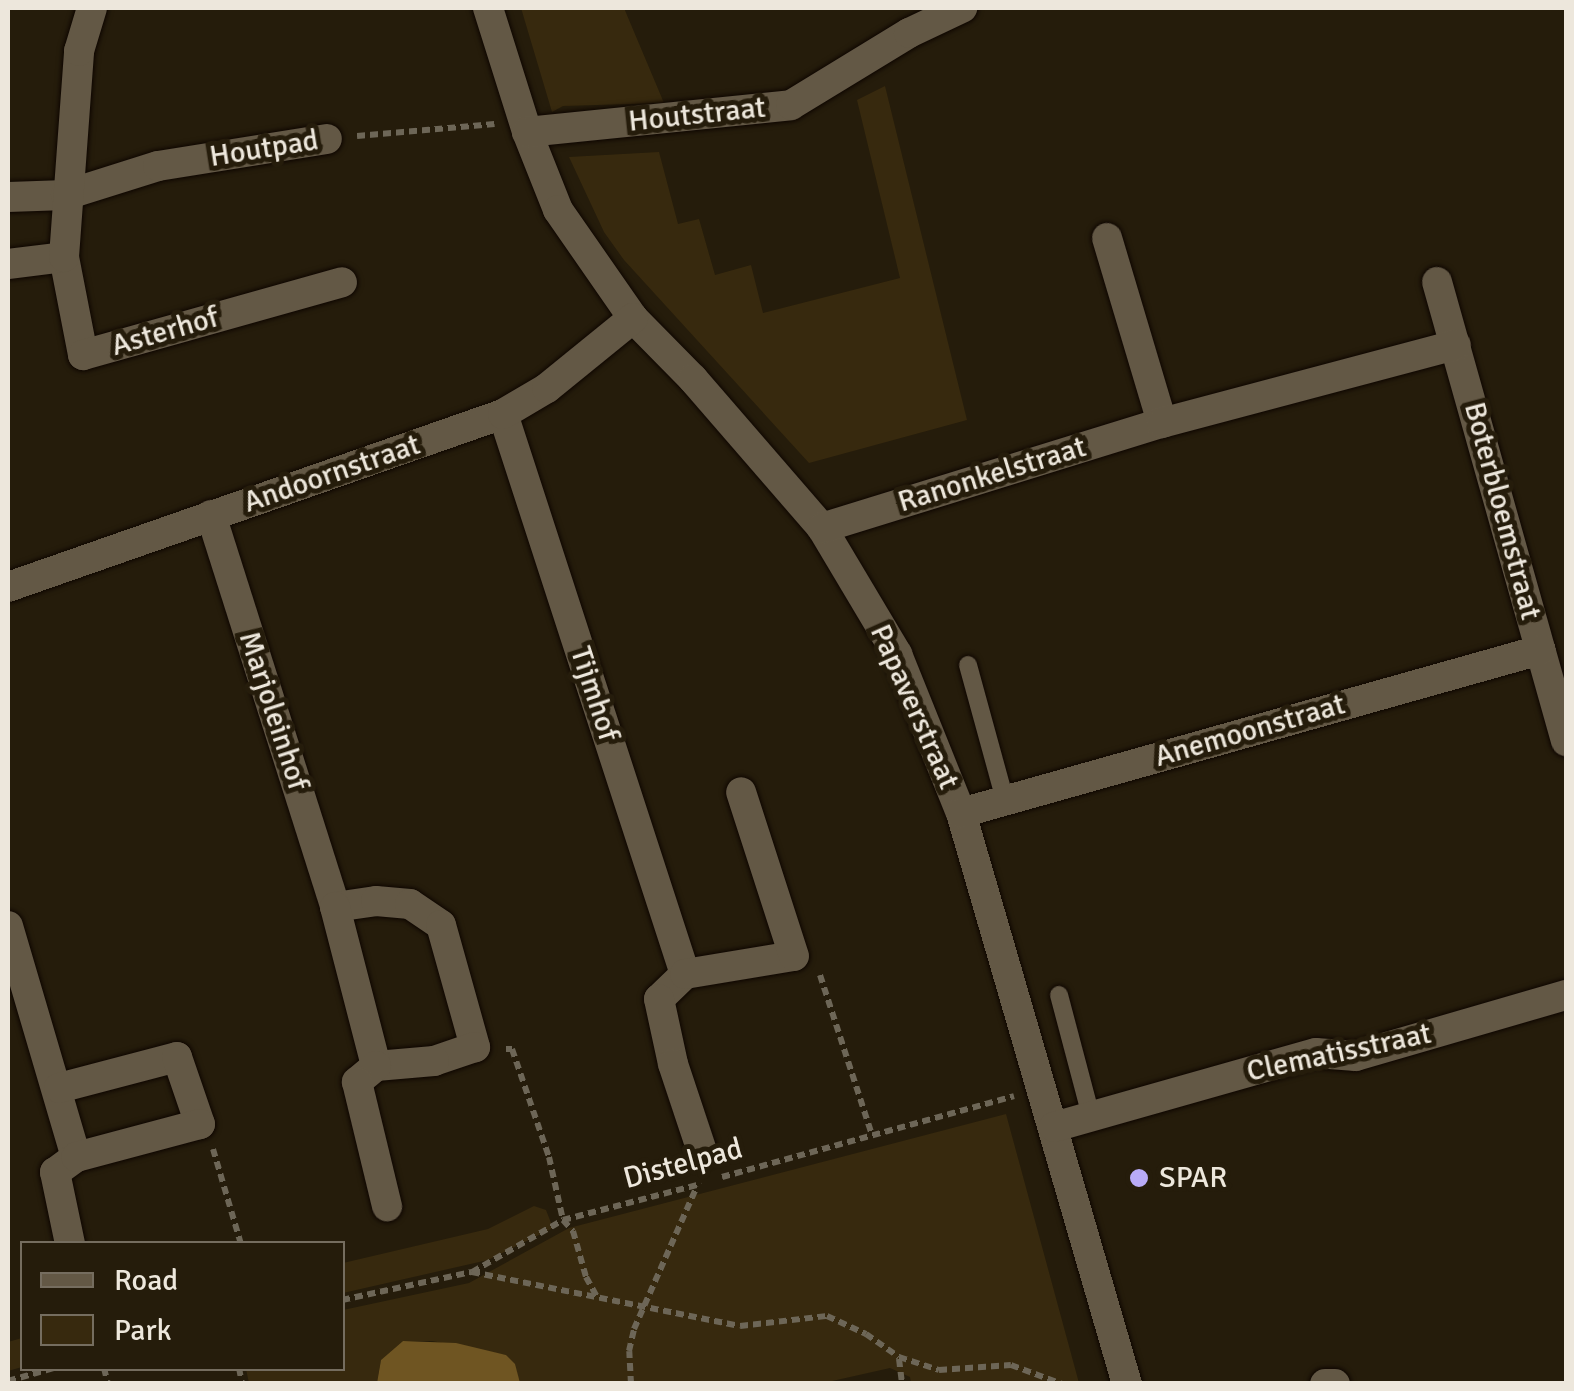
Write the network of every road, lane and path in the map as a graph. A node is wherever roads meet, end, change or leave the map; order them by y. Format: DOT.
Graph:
graph roads {
  1 [pos="92,8"];
  2 [pos="488,8"];
  3 [pos="962,8"];
  4 [pos="902,20"];
  5 [pos="526,126"];
  6 [pos="326,139"];
  7 [pos="66,195"];
  8 [pos="8,197"];
  9 [pos="1107,238"];
  10 [pos="64,257"];
  11 [pos="8,264"];
  12 [pos="342,282"];
  13 [pos="1437,282"];
  14 [pos="633,318"];
  15 [pos="1456,344"];
  16 [pos="503,414"];
  17 [pos="1162,423"];
  18 [pos="211,515"];
  19 [pos="822,528"];
  20 [pos="8,587"];
  21 [pos="1540,650"];
  22 [pos="968,665"];
  23 [pos="1566,740"];
  24 [pos="741,792"];
  25 [pos="1004,800"];
  26 [pos="961,812"];
  27 [pos="335,908"];
  28 [pos="8,926"];
  29 [pos="794,956"];
  30 [pos="685,974"];
  31 [pos="1059,995"];
  32 [pos="1566,995"];
  33 [pos="474,1047"];
  34 [pos="376,1066"];
  35 [pos="59,1088"];
  36 [pos="1044,1088"];
  37 [pos="1091,1116"];
  38 [pos="200,1124"];
  39 [pos="1054,1127"];
  40 [pos="872,1135"];
  41 [pos="702,1151"];
  42 [pos="76,1157"];
  43 [pos="698,1184"];
  44 [pos="387,1206"];
  45 [pos="563,1220"];
  46 [pos="69,1241"];
  47 [pos="240,1241"];
  48 [pos="472,1272"];
  49 [pos="597,1297"];
  50 [pos="345,1299"];
  51 [pos="645,1305"];
  52 [pos="898,1358"];
  53 [pos="42,1371"];
  54 [pos="8,1380"];
  55 [pos="631,1384"];
  56 [pos="902,1384"];
  57 [pos="1062,1384"];
  58 [pos="1126,1384"];
  59 [pos="1324,1384"];
  60 [pos="1336,1384"];
  1 -- 7 [label="street"];
  2 -- 5 [label="street, Papaverstraat"];
  3 -- 4 [label="street, Houtstraat"];
  4 -- 5 [label="street, Houtstraat"];
  5 -- 6 [label="path, Houtpad"];
  5 -- 14 [label="street, Papaverstraat"];
  6 -- 7 [label="street, Houtpad"];
  7 -- 8 [label="street, Houtpad"];
  7 -- 10 [label="street"];
  9 -- 17 [label="street"];
  10 -- 11 [label="street"];
  10 -- 12 [label="street, Asterhof"];
  13 -- 15 [label="street, Boterbloemstraat"];
  14 -- 16 [label="street, Andoornstraat"];
  14 -- 19 [label="street, Papaverstraat"];
  15 -- 17 [label="street, Ranonkelstraat"];
  15 -- 21 [label="street, Boterbloemstraat"];
  16 -- 18 [label="street, Andoornstraat"];
  16 -- 30 [label="street, Tijmhof"];
  17 -- 19 [label="street, Ranonkelstraat"];
  18 -- 20 [label="street, Andoornstraat"];
  18 -- 27 [label="street, Marjoleinhof"];
  19 -- 26 [label="street, Papaverstraat"];
  21 -- 23 [label="street, Boterbloemstraat"];
  21 -- 25 [label="street, Anemoonstraat"];
  22 -- 25 [label="lane"];
  24 -- 29 [label="street"];
  25 -- 26 [label="street, Anemoonstraat"];
  26 -- 36 [label="street, Papaverstraat"];
  27 -- 33 [label="street"];
  27 -- 34 [label="street, Marjoleinhof"];
  28 -- 35 [label="street"];
  29 -- 30 [label="street"];
  29 -- 40 [label="path"];
  30 -- 41 [label="street"];
  31 -- 37 [label="lane"];
  32 -- 37 [label="street, Clematisstraat"];
  33 -- 34 [label="street"];
  33 -- 45 [label="path"];
  34 -- 44 [label="street"];
  35 -- 38 [label="street"];
  35 -- 42 [label="street"];
  36 -- 39 [label="street, Papaverstraat"];
  36 -- 40 [label="path, Distelpad"];
  37 -- 39 [label="street, Clematisstraat"];
  38 -- 42 [label="street"];
  38 -- 47 [label="path"];
  39 -- 58 [label="street, Papaverstraat"];
  40 -- 43 [label="path, Distelpad"];
  42 -- 46 [label="street"];
  43 -- 45 [label="path, Distelpad"];
  43 -- 51 [label="path"];
  45 -- 48 [label="path, Distelpad"];
  45 -- 49 [label="path"];
  48 -- 49 [label="path"];
  48 -- 50 [label="path, Distelpad"];
  49 -- 51 [label="path"];
  51 -- 52 [label="path"];
  51 -- 55 [label="path"];
  52 -- 56 [label="path"];
  52 -- 57 [label="path"];
  53 -- 54 [label="path"];
  59 -- 60 [label="street"];
}
